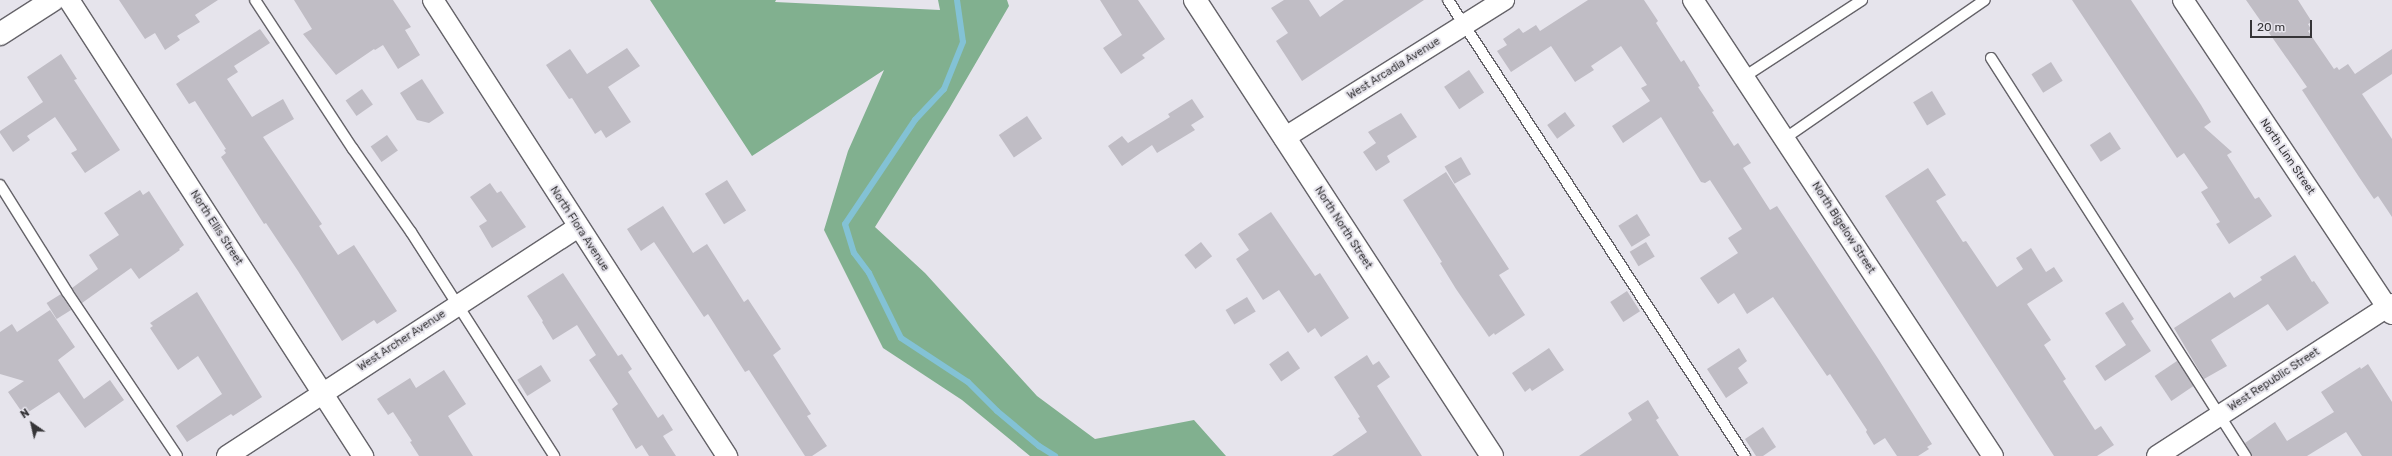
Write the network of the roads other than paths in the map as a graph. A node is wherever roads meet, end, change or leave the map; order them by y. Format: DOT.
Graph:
graph roads {
  1 [pos="53,0"];
  2 [pos="69,0"];
  3 [pos="256,0"];
  4 [pos="433,0"];
  5 [pos="1195,0"];
  6 [pos="1448,0"];
  7 [pos="1504,0"];
  8 [pos="1693,0"];
  9 [pos="1862,0"];
  10 [pos="1985,0"];
  11 [pos="2182,0"];
  12 [pos="1465,25"];
  13 [pos="0,34"];
  14 [pos="1991,58"];
  15 [pos="1744,78"];
  16 [pos="1284,138"];
  17 [pos="1784,139"];
  18 [pos="0,185"];
  19 [pos="578,227"];
  20 [pos="457,306"];
  21 [pos="2391,308"];
  22 [pos="322,393"];
  23 [pos="2220,415"];
  24 [pos="177,456"];
  25 [pos="227,456"];
  26 [pos="363,456"];
  27 [pos="554,456"];
  28 [pos="727,456"];
  29 [pos="1492,456"];
  30 [pos="1745,456"];
  31 [pos="1993,456"];
  32 [pos="2157,456"];
  33 [pos="2246,456"];
  1 -- 13 [label="street"];
  2 -- 22 [label="street, North Ellis Street"];
  3 -- 20 [label="lane"];
  4 -- 19 [label="street, North Flora Avenue"];
  5 -- 16 [label="street, North North Street"];
  6 -- 12 [label="lane"];
  7 -- 12 [label="street, West Arcadia Avenue"];
  8 -- 15 [label="street, North Bigelow Street"];
  9 -- 15 [label="lane"];
  10 -- 17 [label="lane"];
  11 -- 21 [label="street, North Linn Street"];
  12 -- 16 [label="street, West Arcadia Avenue"];
  12 -- 30 [label="lane"];
  14 -- 23 [label="lane"];
  15 -- 17 [label="street, North Bigelow Street"];
  16 -- 29 [label="street, North North Street"];
  17 -- 31 [label="street, North Bigelow Street"];
  18 -- 24 [label="lane"];
  19 -- 20 [label="street, West Archer Avenue"];
  19 -- 28 [label="street, North Flora Avenue"];
  20 -- 22 [label="street, West Archer Avenue"];
  20 -- 27 [label="lane"];
  21 -- 23 [label="street, West Republic Street"];
  22 -- 25 [label="street, West Archer Avenue"];
  22 -- 26 [label="street, North Ellis Street"];
  23 -- 32 [label="street, West Republic Street"];
  23 -- 33 [label="lane"];
}
